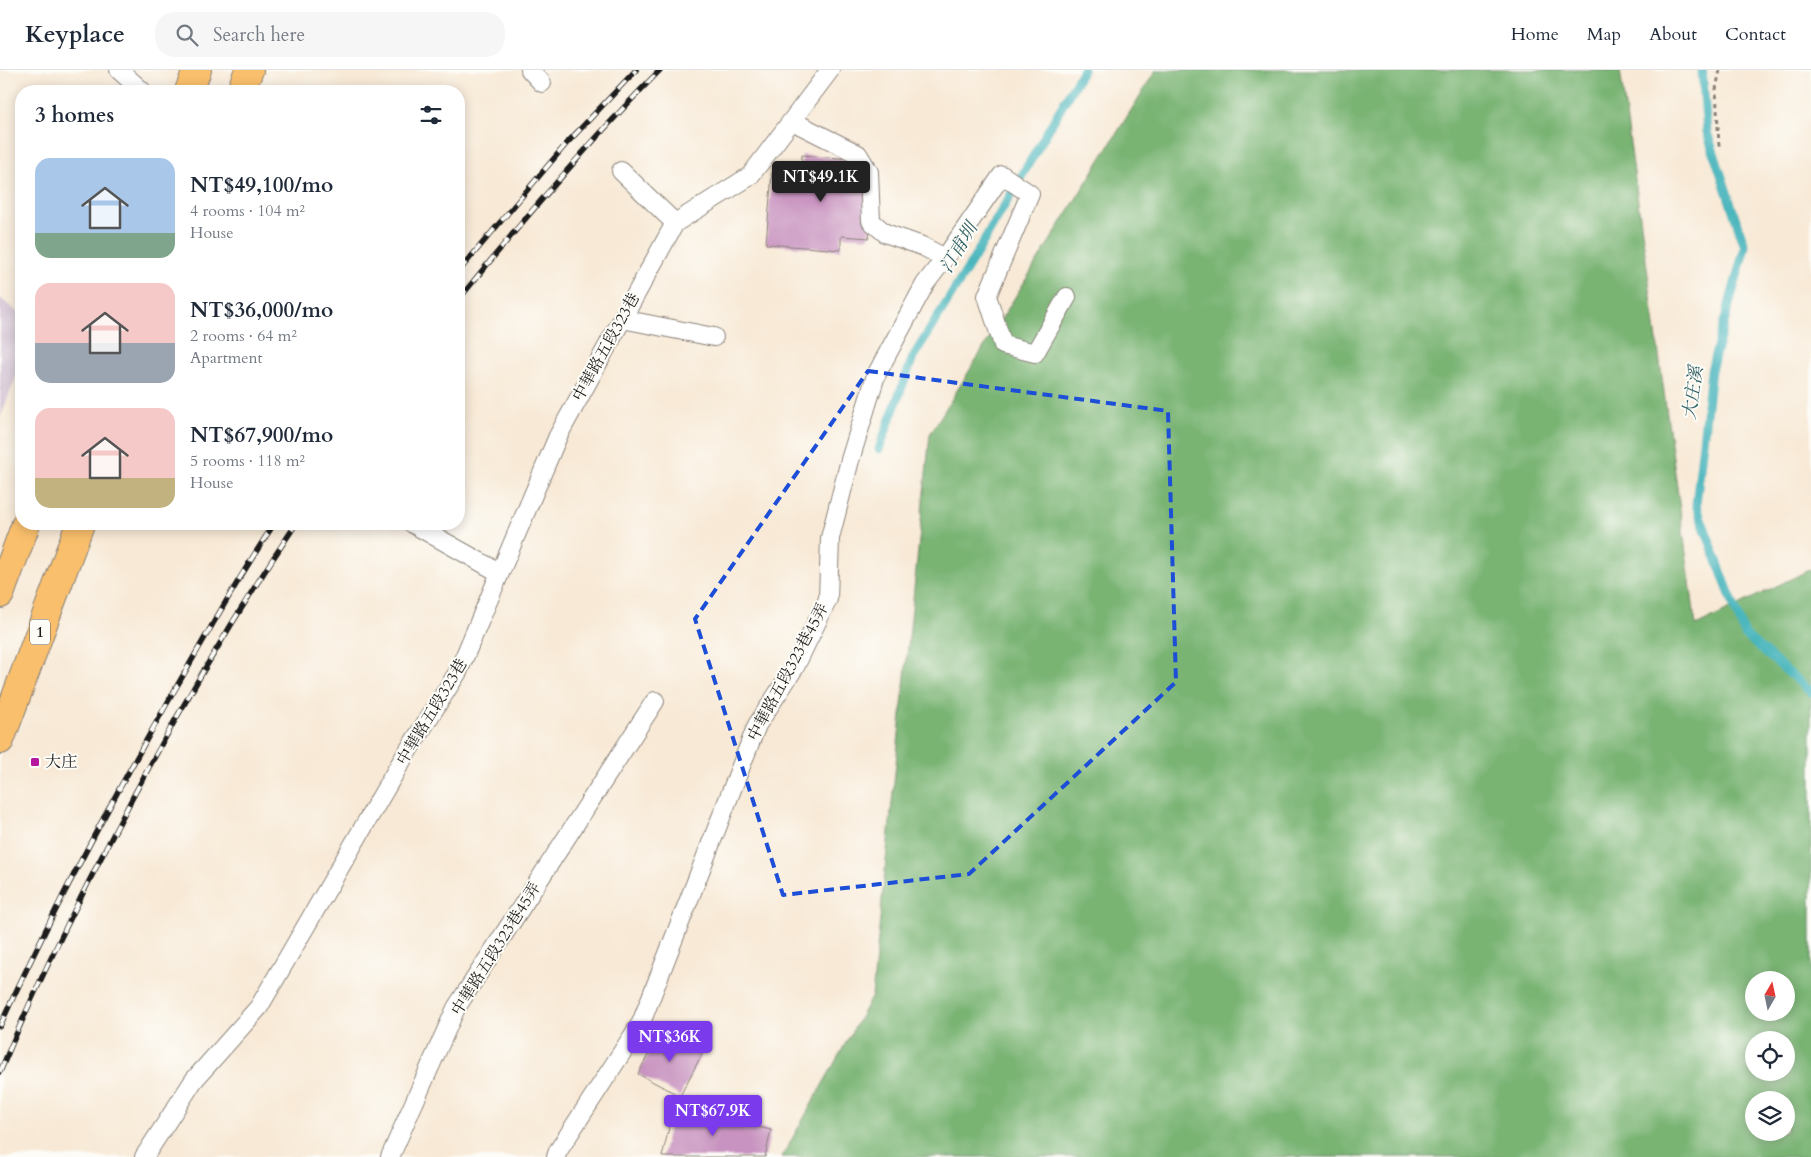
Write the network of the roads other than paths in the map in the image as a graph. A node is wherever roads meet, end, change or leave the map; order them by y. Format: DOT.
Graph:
graph roads {
  1 [pos="119,70"];
  2 [pos="197,70"];
  3 [pos="249,70"];
  4 [pos="530,70"];
  5 [pos="830,70"];
  6 [pos="542,83"];
  7 [pos="135,85"];
  8 [pos="191,85"];
  9 [pos="243,85"];
  10 [pos="792,121"];
  11 [pos="621,171"];
  12 [pos="675,223"];
  13 [pos="945,258"];
  14 [pos="1067,296"];
  15 [pos="622,319"];
  16 [pos="714,337"];
  17 [pos="24,530"];
  18 [pos="78,530"];
  19 [pos="424,530"];
  20 [pos="500,573"];
  21 [pos="0,594"];
  22 [pos="655,701"];
  23 [pos="0,740"];
  24 [pos="144,1157"];
  25 [pos="390,1157"];
  26 [pos="556,1157"];
  1 -- 7 [label="lane"];
  2 -- 8 [label="main road"];
  3 -- 9 [label="main road"];
  4 -- 6 [label="lane"];
  5 -- 10 [label="lane"];
  10 -- 12 [label="lane"];
  10 -- 13 [label="lane"];
  11 -- 12 [label="lane"];
  12 -- 15 [label="lane, 中華路五段323巷"];
  13 -- 14 [label="lane, 中華路五段323巷45弄"];
  13 -- 26 [label="lane, 中華路五段323巷45弄"];
  15 -- 16 [label="lane"];
  15 -- 20 [label="lane, 中華路五段323巷"];
  17 -- 21 [label="main road"];
  18 -- 23 [label="main road, 1"];
  19 -- 20 [label="lane"];
  20 -- 24 [label="lane, 中華路五段323巷"];
  22 -- 25 [label="lane, 中華路五段323巷45弄"];
}
